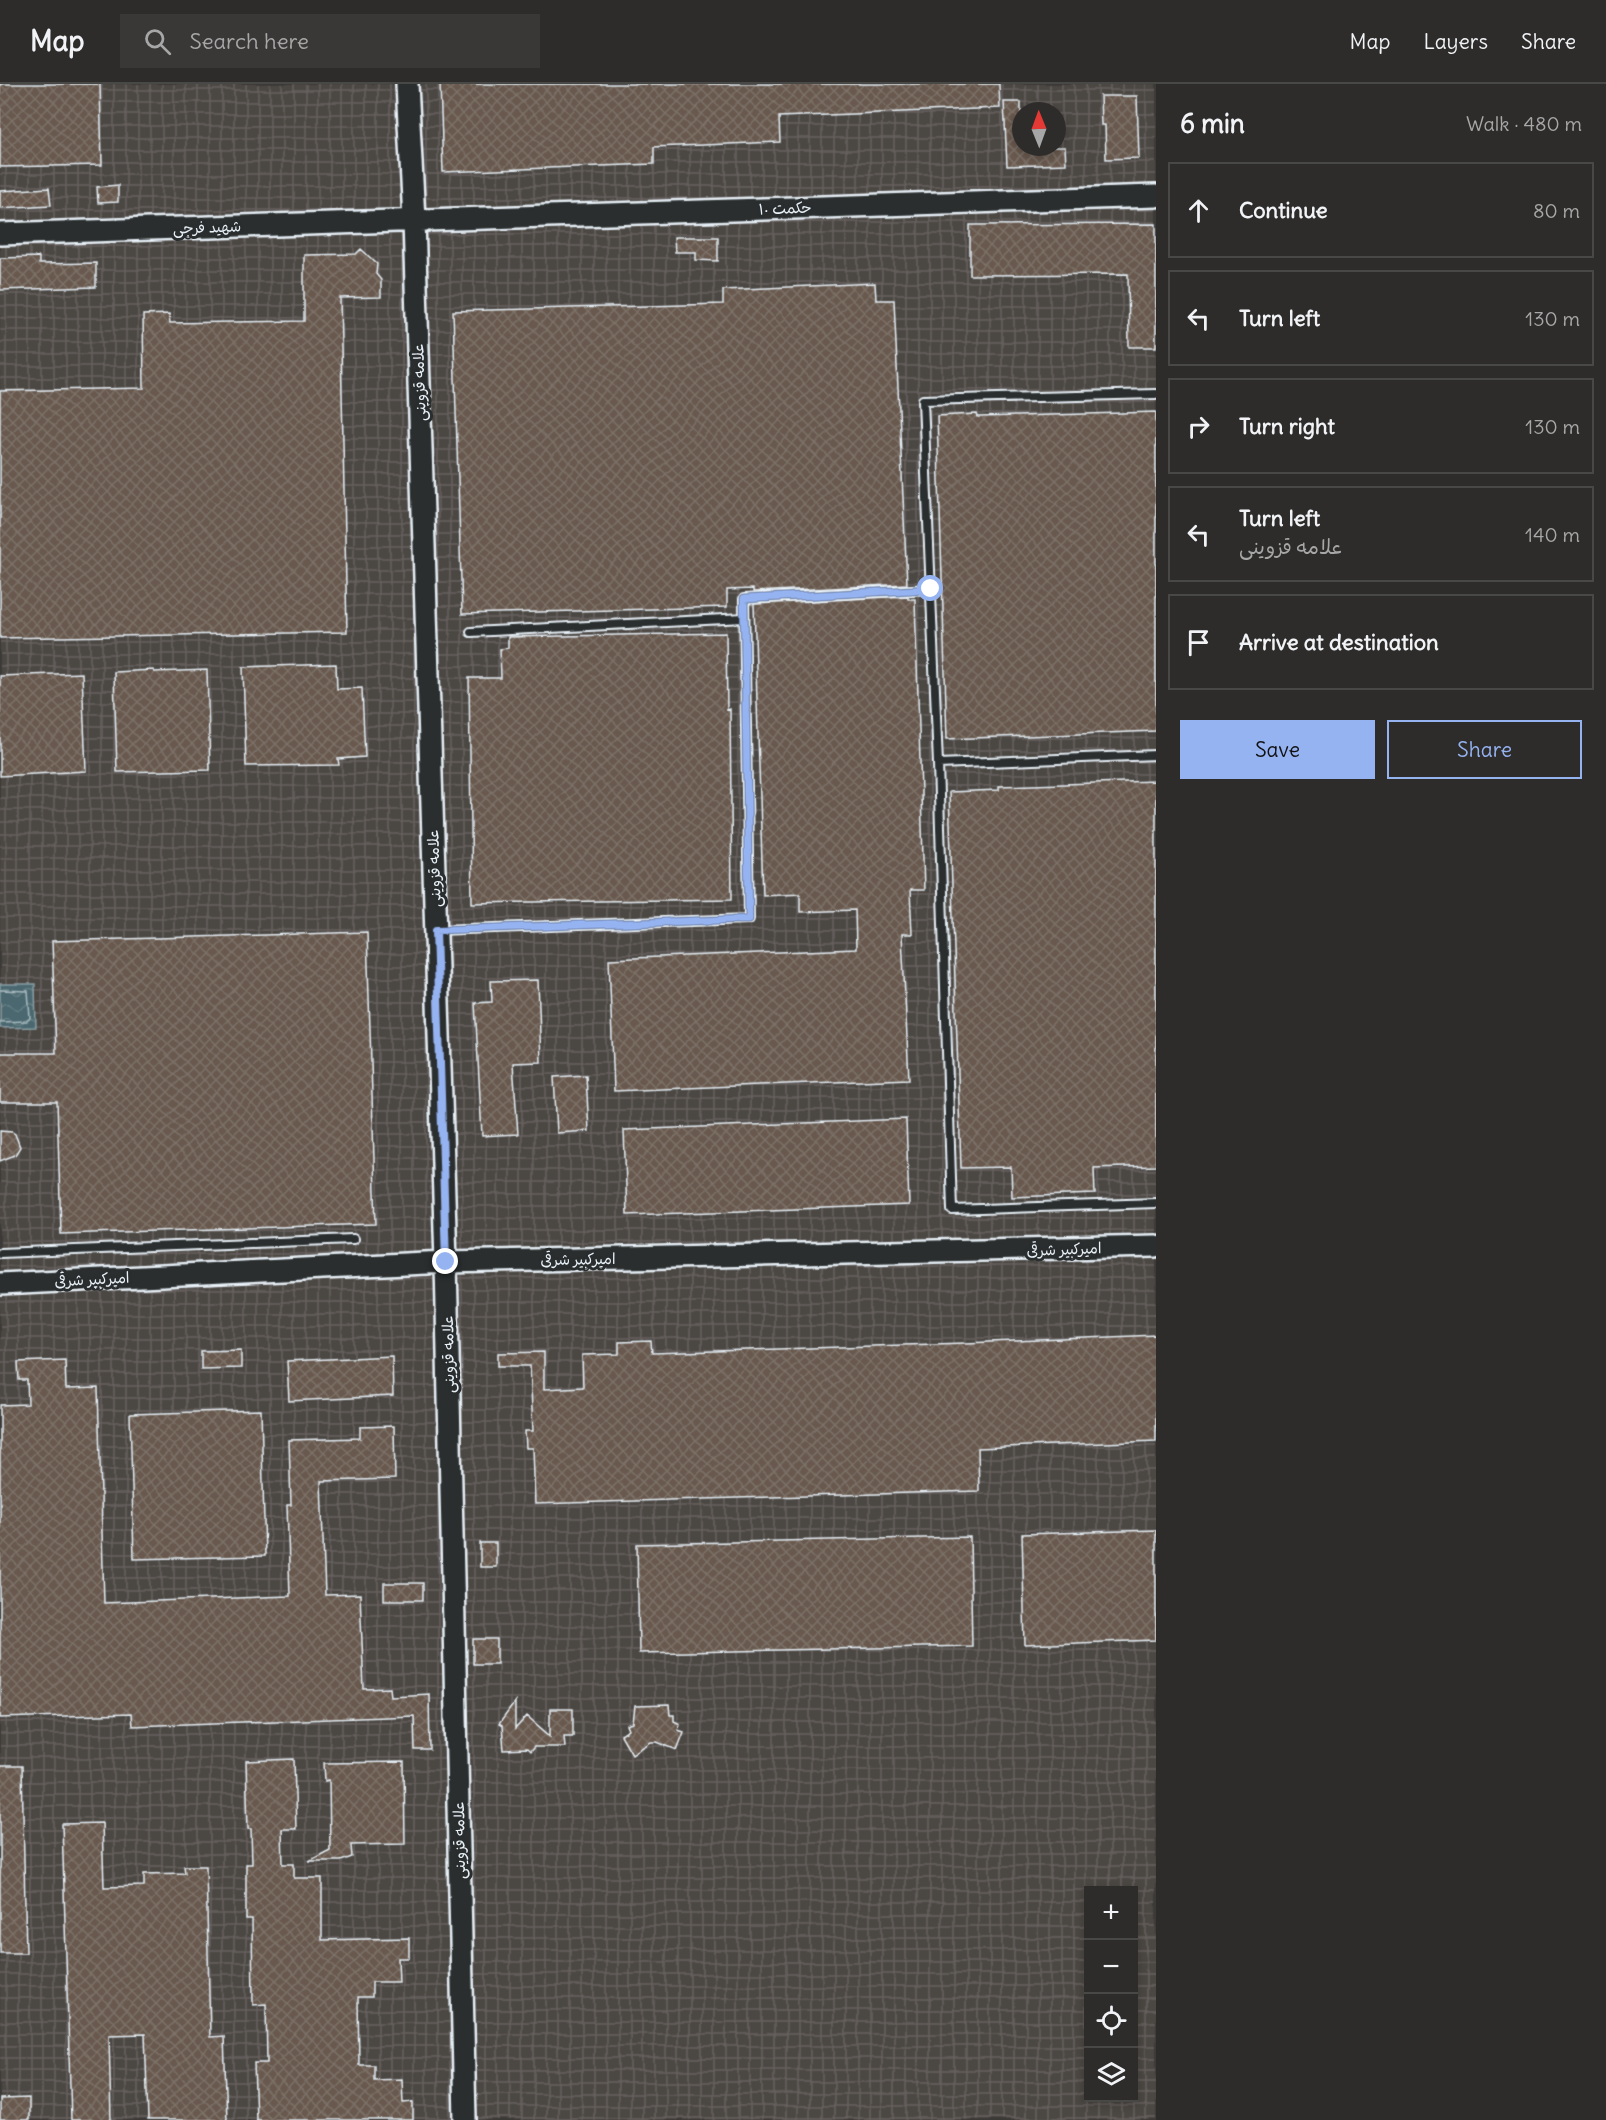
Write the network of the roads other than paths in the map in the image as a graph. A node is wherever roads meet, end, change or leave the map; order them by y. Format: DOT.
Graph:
graph roads {
  1 [pos="407,84"];
  2 [pos="1156,196"];
  3 [pos="414,220"];
  4 [pos="0,234"];
  5 [pos="1156,394"];
  6 [pos="931,589"];
  7 [pos="744,618"];
  8 [pos="471,632"];
  9 [pos="1156,755"];
  10 [pos="938,764"];
  11 [pos="436,930"];
  12 [pos="1156,1203"];
  13 [pos="352,1239"];
  14 [pos="1156,1246"];
  15 [pos="0,1253"];
  16 [pos="446,1262"];
  17 [pos="0,1284"];
  18 [pos="465,2120"];
  1 -- 3 [label="street, علامه قزوینی"];
  2 -- 3 [label="street, حکمت ۱۰"];
  3 -- 4 [label="street, شهید فرجی"];
  3 -- 11 [label="street, علامه قزوینی"];
  5 -- 6 [label="lane"];
  6 -- 7 [label="lane"];
  6 -- 10 [label="lane"];
  7 -- 8 [label="lane"];
  7 -- 11 [label="lane"];
  9 -- 10 [label="lane"];
  10 -- 12 [label="lane"];
  11 -- 16 [label="street, علامه قزوینی"];
  13 -- 15 [label="lane"];
  14 -- 16 [label="street, امیرکبیر شرقی"];
  16 -- 17 [label="street, امیرکبیر شرقی"];
  16 -- 18 [label="street, علامه قزوینی"];
}
